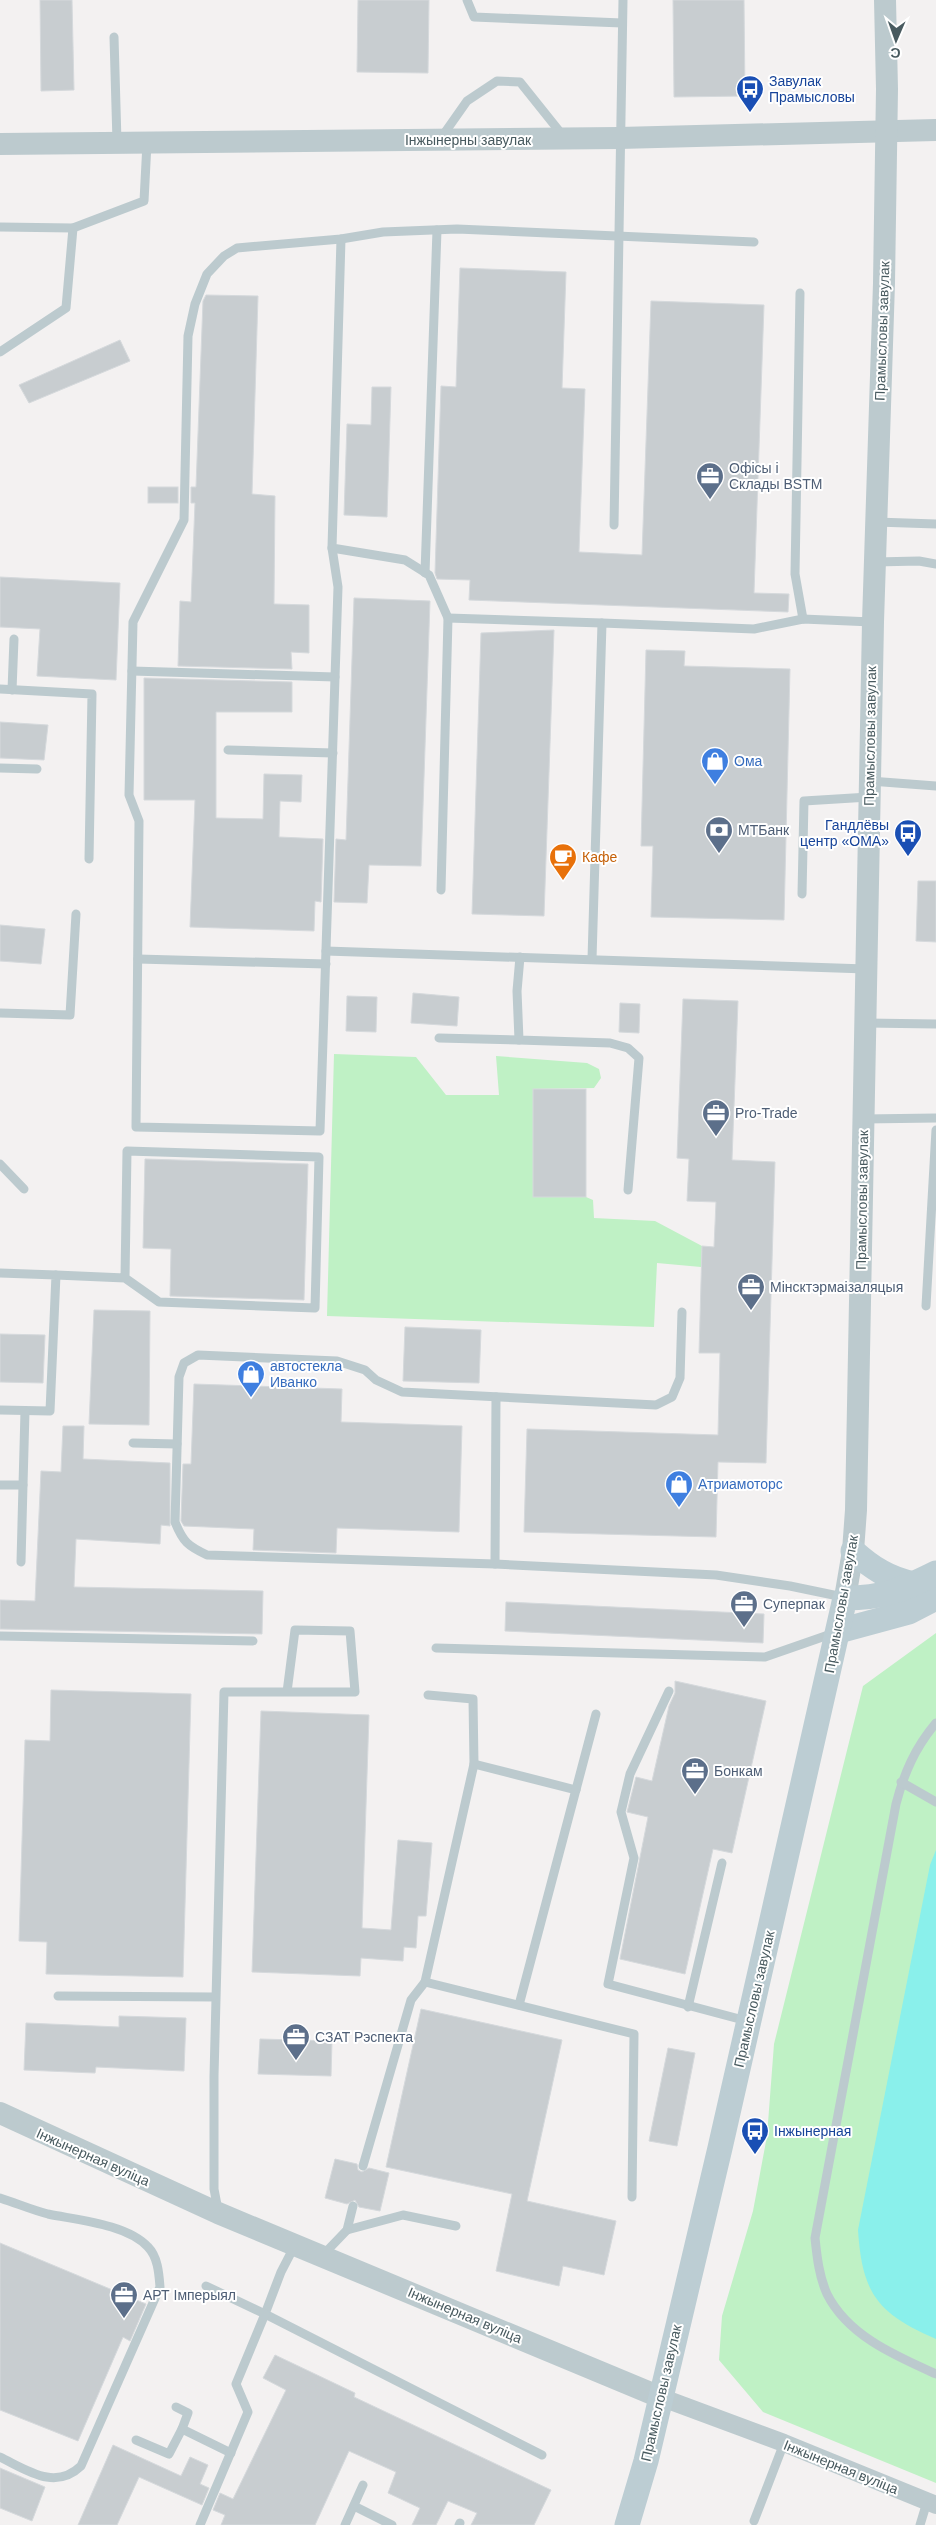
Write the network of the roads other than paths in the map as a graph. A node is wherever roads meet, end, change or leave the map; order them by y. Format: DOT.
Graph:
graph roads {
  1 [pos="467,0"];
  2 [pos="622,0"];
  3 [pos="885,0"];
  4 [pos="622,23"];
  5 [pos="114,37"];
  6 [pos="936,130"];
  7 [pos="886,131"];
  8 [pos="619,138"];
  9 [pos="566,139"];
  10 [pos="439,140"];
  11 [pos="147,142"];
  12 [pos="117,143"];
  13 [pos="0,144"];
  14 [pos="0,227"];
  15 [pos="73,228"];
  16 [pos="437,230"];
  17 [pos="618,238"];
  18 [pos="341,239"];
  19 [pos="754,242"];
  20 [pos="800,293"];
  21 [pos="0,352"];
  22 [pos="875,522"];
  23 [pos="936,524"];
  24 [pos="614,525"];
  25 [pos="332,548"];
  26 [pos="874,562"];
  27 [pos="936,564"];
  28 [pos="425,573"];
  29 [pos="448,618"];
  30 [pos="804,619"];
  31 [pos="873,622"];
  32 [pos="602,623"];
  33 [pos="14,639"];
  34 [pos="132,671"];
  35 [pos="335,677"];
  36 [pos="0,689"];
  37 [pos="12,690"];
  38 [pos="228,750"];
  39 [pos="332,752"];
  40 [pos="0,768"];
  41 [pos="37,769"];
  42 [pos="936,786"];
  43 [pos="869,789"];
  44 [pos="89,859"];
  45 [pos="441,890"];
  46 [pos="802,894"];
  47 [pos="76,914"];
  48 [pos="326,951"];
  49 [pos="520,957"];
  50 [pos="138,959"];
  51 [pos="592,959"];
  52 [pos="326,964"];
  53 [pos="866,969"];
  54 [pos="0,1013"];
  55 [pos="866,1023"];
  56 [pos="936,1024"];
  57 [pos="439,1038"];
  58 [pos="519,1040"];
  59 [pos="936,1118"];
  60 [pos="864,1119"];
  61 [pos="936,1130"];
  62 [pos="0,1164"];
  63 [pos="24,1189"];
  64 [pos="628,1190"];
  65 [pos="0,1273"];
  66 [pos="56,1275"];
  67 [pos="125,1278"];
  68 [pos="926,1306"];
  69 [pos="682,1312"];
  70 [pos="496,1397"];
  71 [pos="0,1410"];
  72 [pos="25,1411"];
  73 [pos="133,1443"];
  74 [pos="177,1444"];
  75 [pos="0,1485"];
  76 [pos="23,1485"];
  77 [pos="853,1551"];
  78 [pos="21,1562"];
  79 [pos="495,1564"];
  80 [pos="936,1573"];
  81 [pos="914,1584"];
  82 [pos="845,1598"];
  83 [pos="936,1598"];
  84 [pos="840,1631"];
  85 [pos="0,1636"];
  86 [pos="253,1641"];
  87 [pos="436,1648"];
  88 [pos="668,1691"];
  89 [pos="286,1692"];
  90 [pos="428,1695"];
  91 [pos="596,1714"];
  92 [pos="936,1723"];
  93 [pos="474,1764"];
  94 [pos="902,1782"];
  95 [pos="576,1790"];
  96 [pos="936,1802"];
  97 [pos="722,1863"];
  98 [pos="425,1982"];
  99 [pos="58,1996"];
  100 [pos="215,1997"];
  101 [pos="519,2005"];
  102 [pos="688,2007"];
  103 [pos="749,2022"];
  104 [pos="0,2113"];
  105 [pos="363,2166"];
  106 [pos="632,2197"];
  107 [pos="0,2198"];
  108 [pos="354,2206"];
  109 [pos="218,2213"];
  110 [pos="456,2226"];
  111 [pos="347,2230"];
  112 [pos="296,2244"];
  113 [pos="323,2255"];
  114 [pos="206,2286"];
  115 [pos="265,2314"];
  116 [pos="936,2374"];
  117 [pos="660,2396"];
  118 [pos="176,2407"];
  119 [pos="182,2429"];
  120 [pos="136,2440"];
  121 [pos="784,2444"];
  122 [pos="231,2453"];
  123 [pos="542,2455"];
  124 [pos="0,2457"];
  125 [pos="364,2485"];
  126 [pos="931,2503"];
  127 [pos="354,2506"];
  128 [pos="754,2521"];
  129 [pos="200,2525"];
  130 [pos="345,2525"];
  131 [pos="392,2525"];
  132 [pos="627,2525"];
  133 [pos="920,2525"];
  1 -- 4 [label="lane"];
  2 -- 4 [label="lane"];
  3 -- 7 [label="street, Прамысловы завулак"];
  4 -- 8 [label="lane"];
  5 -- 12 [label="lane"];
  6 -- 7 [label="street, Інжынерны завулак"];
  7 -- 8 [label="street, Інжынерны завулак"];
  7 -- 22 [label="street, Прамысловы завулак"];
  8 -- 9 [label="street, Інжынерны завулак"];
  8 -- 17 [label="lane"];
  9 -- 10 [label="street, Інжынерны завулак"];
  9 -- 10 [label="lane"];
  10 -- 11 [label="street, Інжынерны завулак"];
  11 -- 12 [label="street, Інжынерны завулак"];
  11 -- 15 [label="lane"];
  12 -- 13 [label="street, Інжынерны завулак"];
  14 -- 15 [label="lane"];
  15 -- 21 [label="lane"];
  16 -- 17 [label="lane"];
  16 -- 18 [label="lane"];
  16 -- 28 [label="lane"];
  17 -- 19 [label="lane"];
  17 -- 24 [label="lane"];
  18 -- 25 [label="lane"];
  18 -- 34 [label="lane"];
  20 -- 30 [label="lane"];
  22 -- 23 [label="lane"];
  22 -- 26 [label="street, Прамысловы завулак"];
  25 -- 28 [label="lane"];
  25 -- 35 [label="lane"];
  26 -- 27 [label="lane"];
  26 -- 31 [label="street, Прамысловы завулак"];
  28 -- 29 [label="lane"];
  29 -- 32 [label="lane"];
  29 -- 45 [label="lane"];
  30 -- 31 [label="lane"];
  30 -- 32 [label="lane"];
  31 -- 43 [label="street, Прамысловы завулак"];
  32 -- 51 [label="lane"];
  33 -- 37 [label="lane"];
  34 -- 35 [label="lane"];
  34 -- 50 [label="lane"];
  35 -- 39 [label="lane"];
  36 -- 37 [label="lane"];
  37 -- 44 [label="lane"];
  38 -- 39 [label="lane"];
  39 -- 48 [label="lane"];
  40 -- 41 [label="lane"];
  42 -- 43 [label="lane"];
  43 -- 46 [label="lane"];
  43 -- 53 [label="street, Прамысловы завулак"];
  47 -- 54 [label="lane"];
  48 -- 49 [label="lane"];
  48 -- 52 [label="lane"];
  49 -- 51 [label="lane"];
  49 -- 58 [label="lane"];
  50 -- 52 [label="lane"];
  50 -- 52 [label="lane"];
  51 -- 53 [label="lane"];
  53 -- 55 [label="street, Прамысловы завулак"];
  55 -- 56 [label="lane"];
  55 -- 60 [label="street, Прамысловы завулак"];
  57 -- 58 [label="lane"];
  58 -- 64 [label="lane"];
  59 -- 60 [label="lane"];
  60 -- 77 [label="street, Прамысловы завулак"];
  61 -- 68 [label="lane"];
  62 -- 63 [label="lane"];
  65 -- 66 [label="lane"];
  66 -- 67 [label="lane"];
  66 -- 72 [label="lane"];
  67 -- 67 [label="lane"];
  69 -- 70 [label="lane"];
  70 -- 74 [label="lane"];
  70 -- 79 [label="lane"];
  71 -- 72 [label="lane"];
  72 -- 76 [label="lane"];
  73 -- 74 [label="lane"];
  74 -- 79 [label="lane"];
  75 -- 76 [label="lane"];
  76 -- 78 [label="lane"];
  77 -- 81 [label="main road"];
  77 -- 82 [label="street, Прамысловы завулак"];
  79 -- 82 [label="lane"];
  80 -- 81 [label="main road"];
  81 -- 82 [label="main road"];
  82 -- 84 [label="main road, Прамысловы завулак"];
  83 -- 84 [label="main road"];
  84 -- 87 [label="lane"];
  84 -- 103 [label="main road, Прамысловы завулак"];
  85 -- 86 [label="lane"];
  88 -- 102 [label="lane"];
  89 -- 89 [label="lane"];
  89 -- 100 [label="lane"];
  90 -- 93 [label="lane"];
  91 -- 95 [label="lane"];
  92 -- 94 [label="lane"];
  93 -- 95 [label="lane"];
  93 -- 98 [label="lane"];
  94 -- 96 [label="lane"];
  94 -- 116 [label="lane"];
  95 -- 101 [label="lane"];
  97 -- 102 [label="lane"];
  98 -- 101 [label="lane"];
  98 -- 105 [label="lane"];
  99 -- 100 [label="lane"];
  100 -- 109 [label="lane"];
  101 -- 106 [label="lane"];
  102 -- 103 [label="lane"];
  103 -- 117 [label="main road, Прамысловы завулак"];
  104 -- 109 [label="street, Інжынерная вуліца"];
  107 -- 124 [label="lane"];
  108 -- 111 [label="lane"];
  109 -- 112 [label="street, Інжынерная вуліца"];
  110 -- 111 [label="lane"];
  111 -- 113 [label="lane"];
  112 -- 113 [label="street, Інжынерная вуліца"];
  112 -- 115 [label="lane"];
  113 -- 117 [label="street, Інжынерная вуліца"];
  114 -- 115 [label="lane"];
  115 -- 122 [label="lane"];
  115 -- 123 [label="lane"];
  117 -- 121 [label="street, Інжынерная вуліца"];
  117 -- 132 [label="main road, Прамысловы завулак"];
  118 -- 119 [label="lane"];
  119 -- 120 [label="lane"];
  119 -- 122 [label="lane"];
  121 -- 126 [label="street, Інжынерная вуліца"];
  121 -- 128 [label="lane"];
  122 -- 129 [label="lane"];
  125 -- 127 [label="lane"];
  126 -- 133 [label="lane"];
  127 -- 130 [label="lane"];
  127 -- 131 [label="lane"];
}
